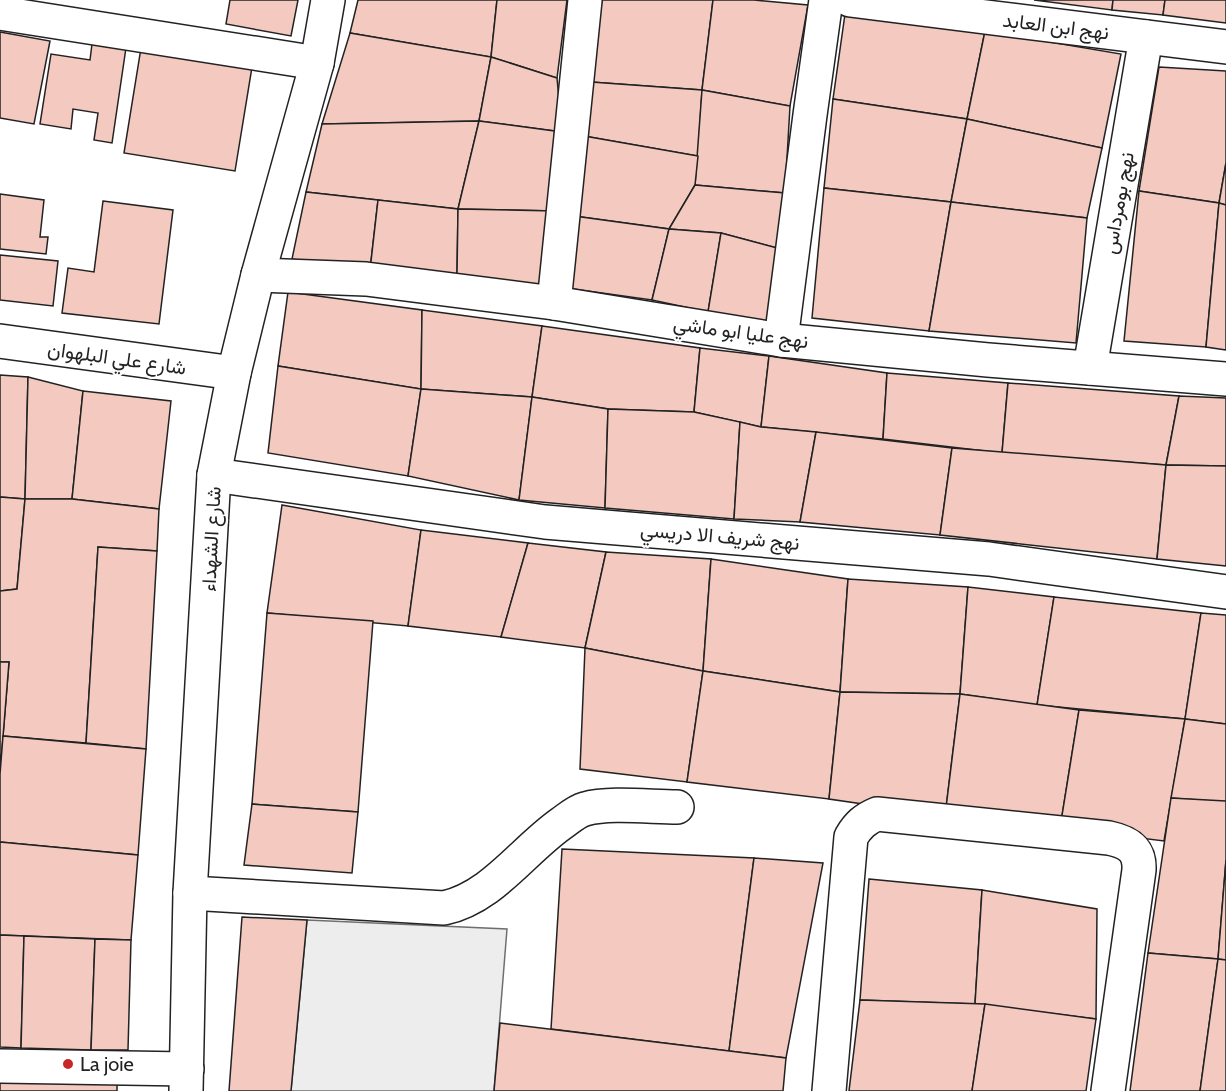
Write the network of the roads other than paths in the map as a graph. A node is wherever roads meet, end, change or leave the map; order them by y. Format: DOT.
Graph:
graph roads {
  1 [pos="328,0"];
  2 [pos="585,0"];
  3 [pos="826,0"];
  4 [pos="850,0"];
  5 [pos="0,14"];
  6 [pos="1146,37"];
  7 [pos="1226,47"];
  8 [pos="317,63"];
  9 [pos="258,275"];
  10 [pos="554,303"];
  11 [pos="781,340"];
  12 [pos="0,341"];
  13 [pos="1090,368"];
  14 [pos="234,373"];
  15 [pos="1226,379"];
  16 [pos="214,475"];
  17 [pos="1226,592"];
  18 [pos="677,807"];
  19 [pos="190,893"];
  20 [pos="0,1066"];
  21 [pos="186,1080"];
  22 [pos="829,1091"];
  23 [pos="1108,1091"];
  1 -- 8 [label="street, شارع الشهداء"];
  2 -- 10 [label="street"];
  3 -- 11 [label="street"];
  4 -- 6 [label="street, نهج ابن العابد"];
  5 -- 8 [label="street"];
  6 -- 7 [label="street, نهج ابن العابد"];
  6 -- 13 [label="street, نهج بومرداس"];
  8 -- 9 [label="street, شارع الشهداء"];
  9 -- 10 [label="street, نهج عليا ابو ماشي"];
  9 -- 14 [label="street, شارع الشهداء"];
  10 -- 11 [label="street, نهج عليا ابو ماشي"];
  11 -- 13 [label="street, نهج عليا ابو ماشي"];
  12 -- 14 [label="street, شارع علي البلهوان"];
  13 -- 15 [label="street, نهج عليا ابو ماشي"];
  14 -- 16 [label="street, شارع الشهداء"];
  16 -- 17 [label="street, نهج شريف الا دريسي"];
  16 -- 19 [label="street, شارع الشهداء"];
  18 -- 19 [label="street"];
  19 -- 21 [label="street, شارع الشهداء"];
  20 -- 21 [label="street"];
  22 -- 23 [label="street"];
}
